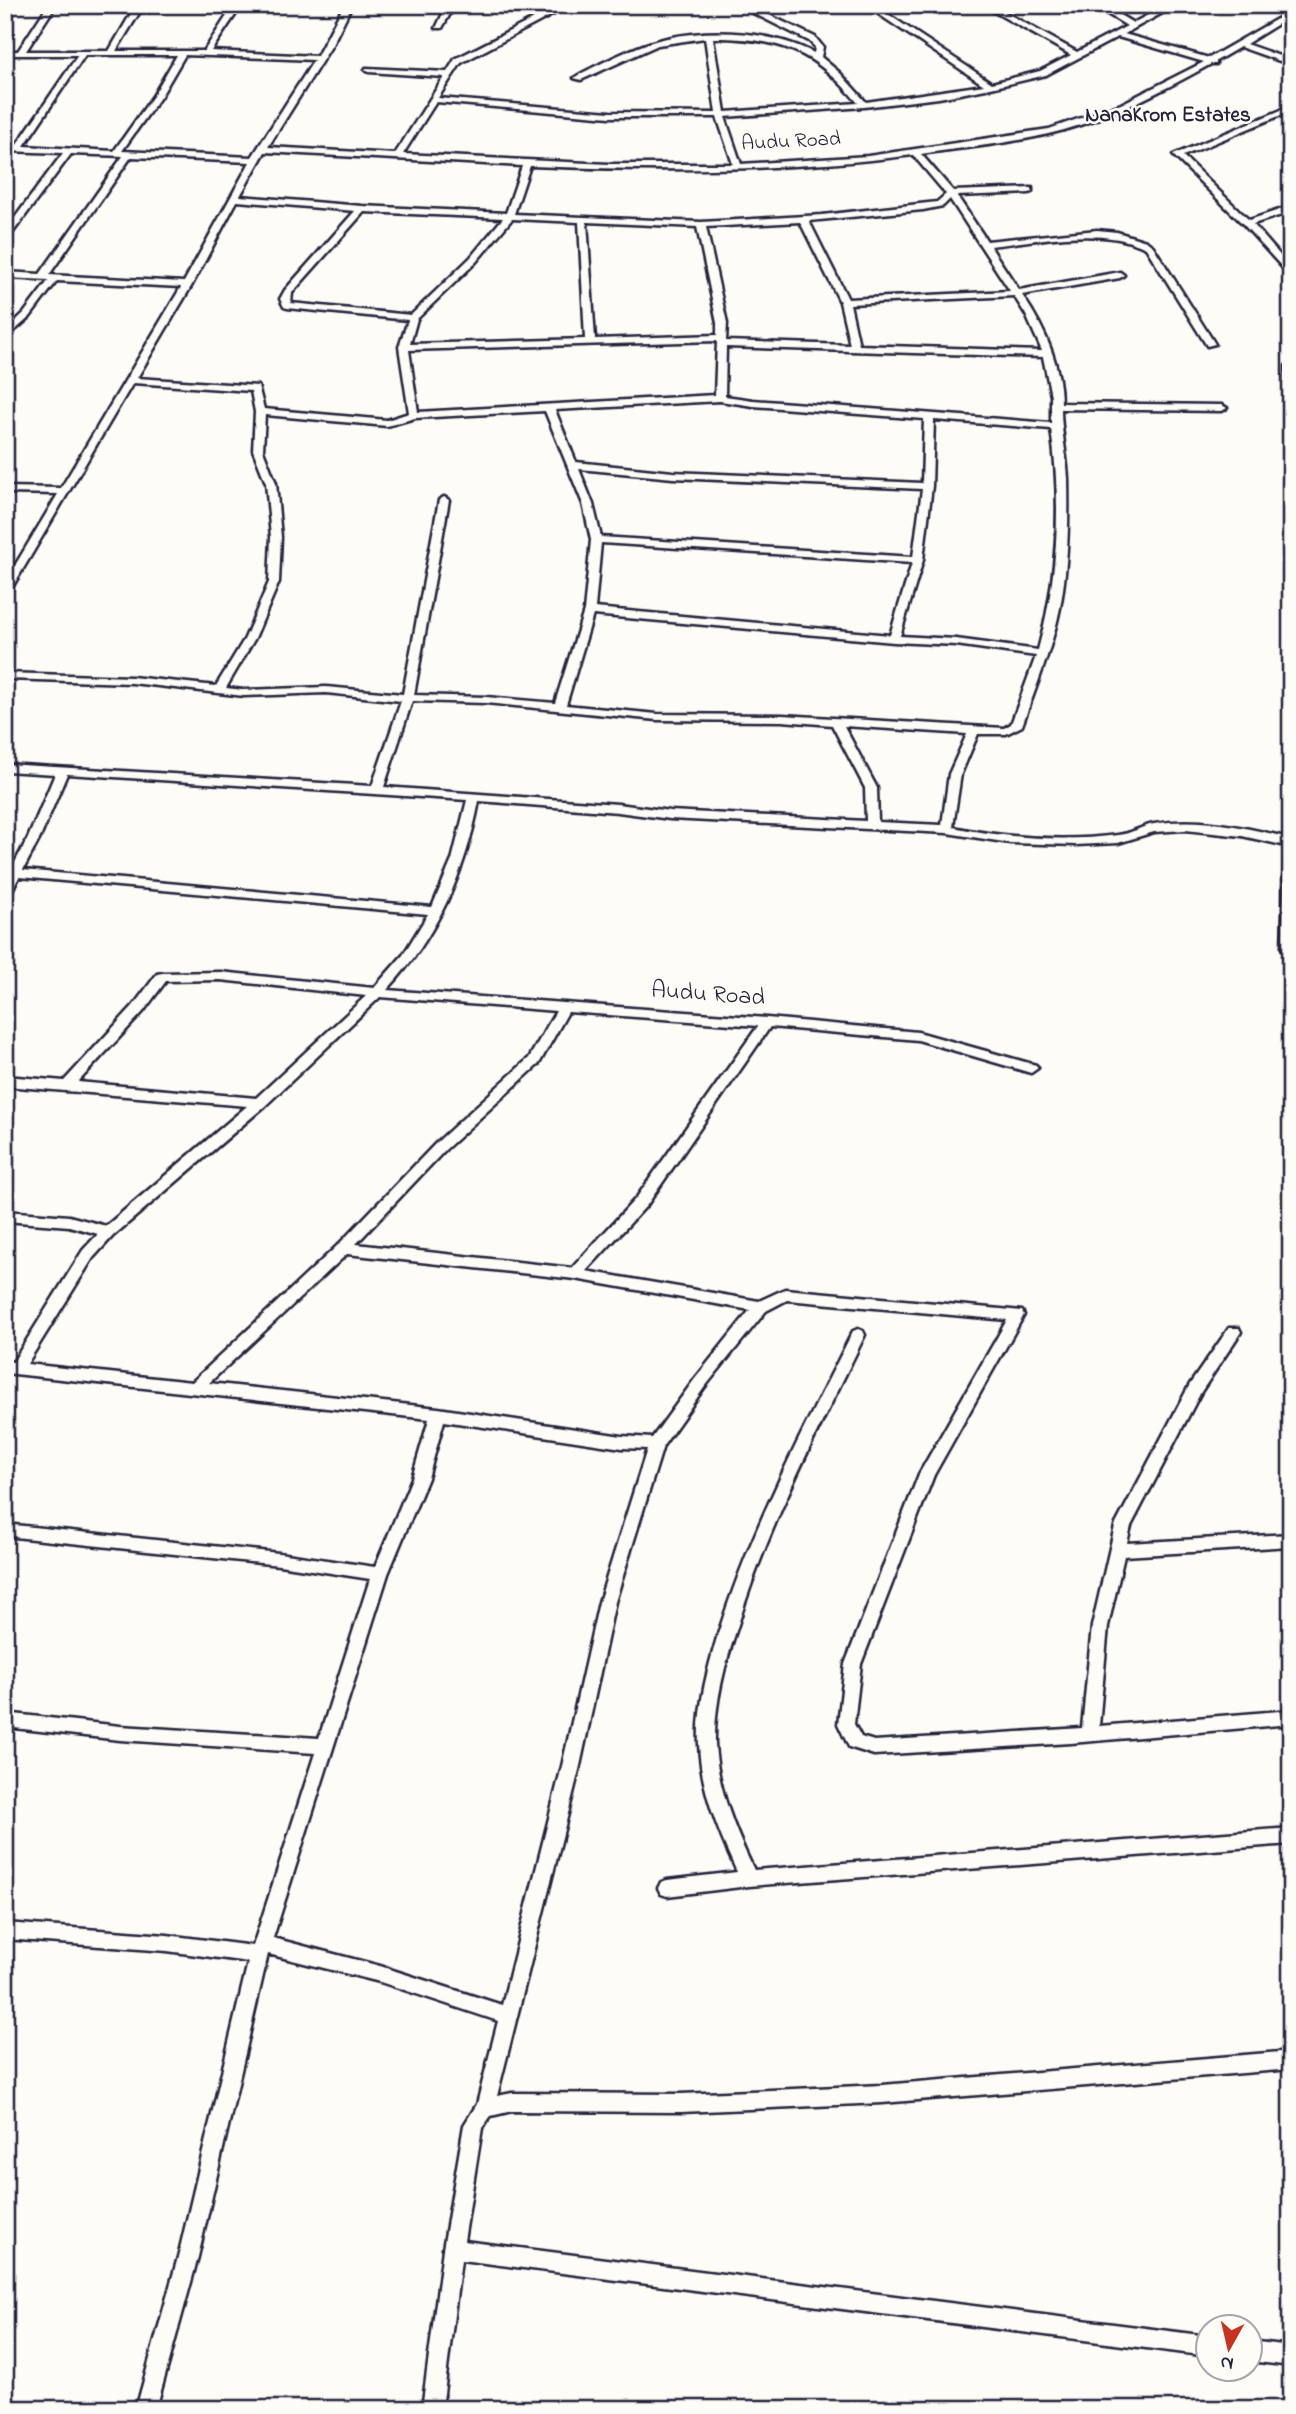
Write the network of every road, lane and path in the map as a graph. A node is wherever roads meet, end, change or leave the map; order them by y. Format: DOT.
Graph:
graph roads {
  1 [pos="52,5"];
  2 [pos="140,5"];
  3 [pos="238,5"];
  4 [pos="348,5"];
  5 [pos="451,5"];
  6 [pos="567,5"];
  7 [pos="741,5"];
  8 [pos="869,5"];
  9 [pos="986,5"];
  10 [pos="1097,5"];
  11 [pos="1173,5"];
  12 [pos="1291,13"];
  13 [pos="439,26"];
  14 [pos="1132,26"];
  15 [pos="1116,34"];
  16 [pos="709,36"];
  17 [pos="1240,44"];
  18 [pos="21,52"];
  19 [pos="182,52"];
  20 [pos="5,53"];
  21 [pos="83,53"];
  22 [pos="111,53"];
  23 [pos="206,53"];
  24 [pos="1076,55"];
  25 [pos="318,58"];
  26 [pos="817,58"];
  27 [pos="1213,61"];
  28 [pos="1291,63"];
  29 [pos="369,69"];
  30 [pos="450,75"];
  31 [pos="578,78"];
  32 [pos="991,86"];
  33 [pos="435,100"];
  34 [pos="864,105"];
  35 [pos="1289,110"];
  36 [pos="721,116"];
  37 [pos="5,148"];
  38 [pos="18,149"];
  39 [pos="264,149"];
  40 [pos="68,152"];
  41 [pos="116,154"];
  42 [pos="129,154"];
  43 [pos="917,154"];
  44 [pos="398,155"];
  45 [pos="255,160"];
  46 [pos="527,162"];
  47 [pos="738,167"];
  48 [pos="1029,190"];
  49 [pos="951,194"];
  50 [pos="233,198"];
  51 [pos="362,209"];
  52 [pos="1291,209"];
  53 [pos="509,217"];
  54 [pos="803,219"];
  55 [pos="583,220"];
  56 [pos="1247,223"];
  57 [pos="701,225"];
  58 [pos="5,237"];
  59 [pos="985,244"];
  60 [pos="1291,274"];
  61 [pos="5,275"];
  62 [pos="1120,275"];
  63 [pos="42,278"];
  64 [pos="54,279"];
  65 [pos="187,285"];
  66 [pos="1018,293"];
  67 [pos="845,302"];
  68 [pos="413,318"];
  69 [pos="5,336"];
  70 [pos="590,340"];
  71 [pos="723,341"];
  72 [pos="1210,344"];
  73 [pos="404,347"];
  74 [pos="855,348"];
  75 [pos="1048,354"];
  76 [pos="1291,366"];
  77 [pos="129,380"];
  78 [pos="720,398"];
  79 [pos="1056,405"];
  80 [pos="1291,405"];
  81 [pos="548,408"];
  82 [pos="1222,408"];
  83 [pos="260,412"];
  84 [pos="414,415"];
  85 [pos="929,417"];
  86 [pos="1056,426"];
  87 [pos="571,465"];
  88 [pos="927,486"];
  89 [pos="5,490"];
  90 [pos="64,491"];
  91 [pos="444,500"];
  92 [pos="596,540"];
  93 [pos="918,560"];
  94 [pos="5,591"];
  95 [pos="589,611"];
  96 [pos="894,639"];
  97 [pos="1042,654"];
  98 [pos="5,676"];
  99 [pos="219,690"];
  100 [pos="408,698"];
  101 [pos="559,706"];
  102 [pos="836,722"];
  103 [pos="974,731"];
  104 [pos="5,767"];
  105 [pos="62,769"];
  106 [pos="377,790"];
  107 [pos="474,797"];
  108 [pos="873,826"];
  109 [pos="947,829"];
  110 [pos="1291,843"];
  111 [pos="1291,863"];
  112 [pos="16,873"];
  113 [pos="5,893"];
  114 [pos="435,911"];
  115 [pos="1291,953"];
  116 [pos="377,993"];
  117 [pos="564,1008"];
  118 [pos="767,1021"];
  119 [pos="1031,1069"];
  120 [pos="5,1081"];
  121 [pos="68,1086"];
  122 [pos="260,1103"];
  123 [pos="5,1216"];
  124 [pos="108,1232"];
  125 [pos="344,1248"];
  126 [pos="575,1274"];
  127 [pos="761,1307"];
  128 [pos="1234,1332"];
  129 [pos="859,1335"];
  130 [pos="11,1367"];
  131 [pos="197,1386"];
  132 [pos="438,1414"];
  133 [pos="656,1444"];
  134 [pos="5,1530"];
  135 [pos="1291,1540"];
  136 [pos="1117,1550"];
  137 [pos="380,1574"];
  138 [pos="1291,1717"];
  139 [pos="5,1720"];
  140 [pos="1090,1734"];
  141 [pos="326,1746"];
  142 [pos="1291,1836"];
  143 [pos="749,1878"];
  144 [pos="667,1888"];
  145 [pos="5,1931"];
  146 [pos="261,1950"];
  147 [pos="507,2015"];
  148 [pos="1291,2060"];
  149 [pos="485,2108"];
  150 [pos="453,2249"];
  151 [pos="1194,2344"];
  152 [pos="1264,2353"];
  153 [pos="1291,2356"];
  154 [pos="146,2409"];
  155 [pos="432,2409"];
  1 -- 18 [label="street"];
  2 -- 22 [label="street"];
  3 -- 23 [label="street"];
  4 -- 25 [label="street"];
  5 -- 13 [label="street"];
  6 -- 30 [label="street"];
  7 -- 26 [label="street"];
  8 -- 32 [label="street"];
  9 -- 24 [label="street"];
  10 -- 14 [label="street"];
  11 -- 14 [label="street"];
  12 -- 17 [label="street, Audu Road"];
  14 -- 15 [label="street"];
  15 -- 24 [label="street"];
  15 -- 27 [label="street"];
  16 -- 26 [label="street"];
  16 -- 31 [label="street"];
  16 -- 36 [label="street"];
  17 -- 27 [label="street, Audu Road"];
  17 -- 28 [label="street"];
  19 -- 22 [label="street"];
  19 -- 23 [label="street"];
  19 -- 41 [label="street"];
  20 -- 21 [label="street"];
  21 -- 22 [label="street"];
  21 -- 38 [label="street"];
  23 -- 25 [label="street"];
  24 -- 32 [label="street"];
  25 -- 39 [label="street"];
  26 -- 34 [label="street"];
  27 -- 43 [label="street, Audu Road"];
  29 -- 30 [label="street"];
  30 -- 33 [label="street"];
  32 -- 34 [label="street"];
  33 -- 36 [label="street"];
  33 -- 44 [label="street"];
  34 -- 36 [label="street"];
  35 -- 56 [label="street"];
  36 -- 47 [label="street"];
  37 -- 38 [label="street"];
  38 -- 40 [label="street"];
  39 -- 44 [label="street, Audu Road"];
  39 -- 45 [label="street"];
  40 -- 41 [label="street"];
  40 -- 58 [label="street"];
  41 -- 42 [label="street"];
  42 -- 45 [label="street"];
  42 -- 63 [label="street"];
  43 -- 47 [label="street, Audu Road"];
  43 -- 49 [label="street"];
  44 -- 46 [label="street, Audu Road"];
  45 -- 50 [label="street"];
  46 -- 47 [label="street, Audu Road"];
  46 -- 53 [label="street"];
  48 -- 49 [label="street"];
  49 -- 54 [label="street"];
  49 -- 59 [label="street"];
  50 -- 51 [label="street"];
  50 -- 65 [label="street"];
  51 -- 53 [label="street"];
  51 -- 68 [label="street"];
  52 -- 56 [label="street"];
  53 -- 55 [label="street"];
  53 -- 68 [label="street"];
  54 -- 57 [label="street"];
  54 -- 67 [label="street"];
  55 -- 57 [label="street"];
  55 -- 70 [label="street"];
  56 -- 60 [label="street"];
  57 -- 71 [label="street"];
  59 -- 66 [label="street"];
  59 -- 72 [label="street"];
  61 -- 63 [label="street"];
  62 -- 66 [label="street"];
  63 -- 64 [label="street"];
  64 -- 65 [label="street"];
  64 -- 69 [label="street"];
  65 -- 77 [label="street"];
  66 -- 67 [label="street"];
  66 -- 75 [label="street"];
  67 -- 74 [label="street"];
  68 -- 73 [label="street"];
  70 -- 71 [label="street"];
  70 -- 73 [label="street"];
  71 -- 74 [label="street"];
  71 -- 78 [label="street"];
  73 -- 84 [label="street"];
  74 -- 75 [label="street"];
  75 -- 79 [label="street"];
  76 -- 80 [label="street"];
  77 -- 83 [label="street"];
  77 -- 90 [label="street"];
  78 -- 81 [label="street"];
  78 -- 85 [label="street"];
  79 -- 82 [label="street"];
  79 -- 86 [label="street"];
  81 -- 84 [label="street"];
  81 -- 87 [label="street"];
  83 -- 84 [label="street"];
  83 -- 99 [label="street"];
  85 -- 86 [label="street"];
  85 -- 88 [label="street"];
  86 -- 97 [label="street"];
  87 -- 88 [label="street"];
  87 -- 92 [label="street"];
  88 -- 93 [label="street"];
  89 -- 90 [label="street"];
  90 -- 94 [label="street"];
  91 -- 100 [label="street"];
  92 -- 93 [label="street"];
  92 -- 95 [label="street"];
  93 -- 96 [label="street"];
  95 -- 96 [label="street"];
  95 -- 101 [label="street"];
  96 -- 97 [label="street"];
  97 -- 103 [label="street"];
  98 -- 99 [label="street"];
  99 -- 100 [label="street"];
  100 -- 101 [label="street"];
  100 -- 106 [label="street"];
  101 -- 102 [label="street"];
  102 -- 103 [label="street"];
  102 -- 108 [label="street"];
  103 -- 109 [label="street"];
  104 -- 105 [label="street"];
  105 -- 106 [label="street"];
  105 -- 112 [label="street"];
  106 -- 107 [label="street"];
  107 -- 108 [label="street"];
  107 -- 114 [label="street"];
  108 -- 109 [label="street"];
  109 -- 110 [label="street"];
  111 -- 115 [label="street"];
  112 -- 113 [label="street"];
  112 -- 114 [label="street"];
  114 -- 116 [label="street"];
  116 -- 117 [label="street, Audu Road"];
  116 -- 121 [label="street, Audu Road"];
  116 -- 122 [label="street"];
  117 -- 118 [label="street, Audu Road"];
  117 -- 125 [label="street"];
  118 -- 119 [label="street, Audu Road"];
  118 -- 126 [label="street"];
  120 -- 121 [label="street"];
  121 -- 122 [label="street"];
  122 -- 124 [label="street"];
  123 -- 124 [label="street"];
  124 -- 130 [label="street"];
  125 -- 126 [label="street"];
  125 -- 131 [label="street"];
  126 -- 127 [label="street"];
  127 -- 133 [label="street"];
  127 -- 140 [label="street"];
  128 -- 136 [label="street"];
  129 -- 143 [label="street"];
  130 -- 131 [label="street"];
  131 -- 132 [label="street"];
  132 -- 133 [label="street"];
  132 -- 137 [label="street"];
  133 -- 147 [label="street"];
  134 -- 137 [label="street"];
  135 -- 136 [label="street"];
  136 -- 140 [label="street"];
  137 -- 141 [label="street"];
  138 -- 140 [label="street"];
  139 -- 141 [label="street"];
  141 -- 146 [label="street"];
  142 -- 143 [label="street"];
  143 -- 144 [label="street"];
  145 -- 146 [label="street"];
  146 -- 147 [label="street"];
  146 -- 154 [label="street"];
  147 -- 149 [label="street"];
  148 -- 149 [label="street"];
  149 -- 150 [label="street"];
  150 -- 151 [label="street"];
  150 -- 155 [label="street"];
  152 -- 153 [label="street"];
}
